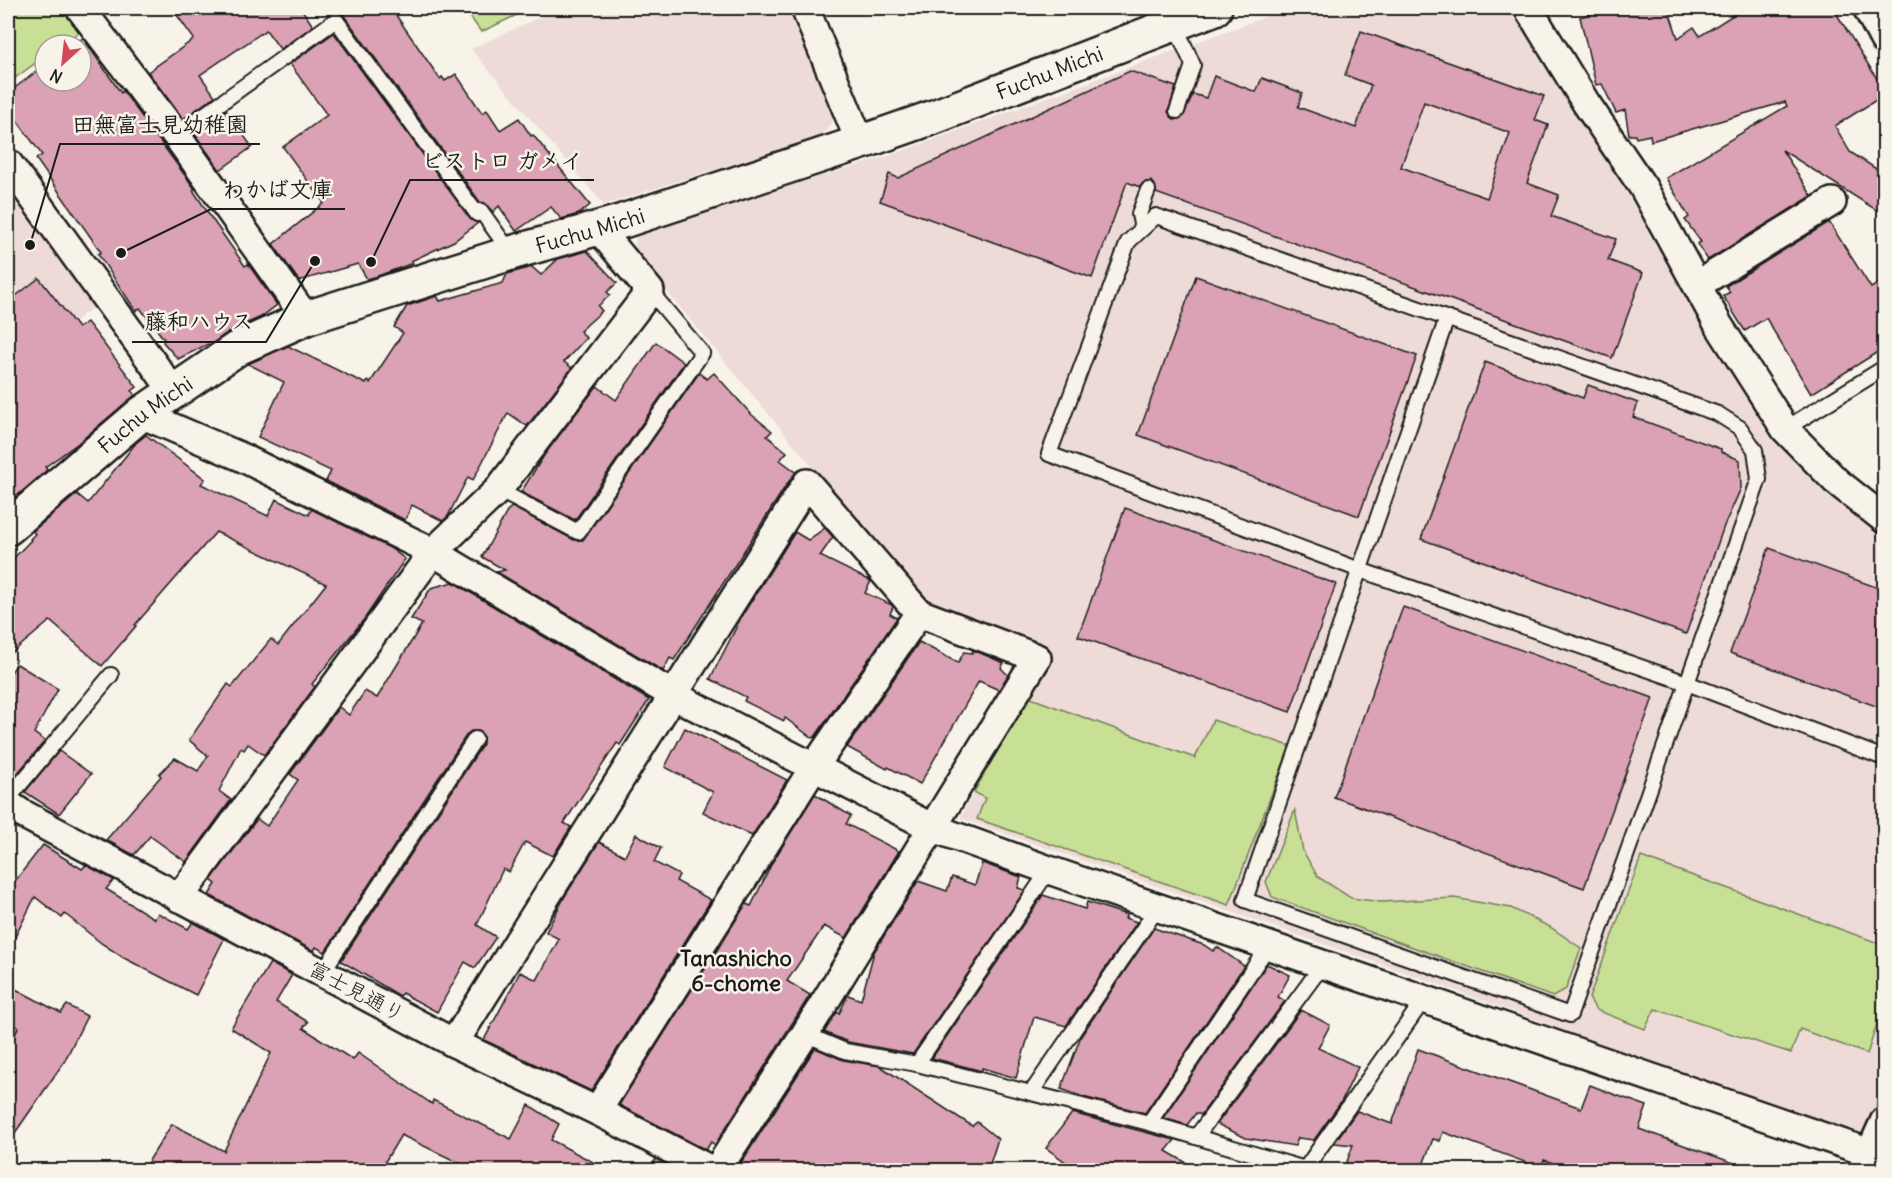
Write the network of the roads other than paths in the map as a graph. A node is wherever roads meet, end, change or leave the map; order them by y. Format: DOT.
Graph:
graph roads {
  1 [pos="80,8"];
  2 [pos="805,8"];
  3 [pos="1215,8"];
  4 [pos="1528,8"];
  5 [pos="1867,8"];
  6 [pos="1174,23"];
  7 [pos="1884,40"];
  8 [pos="1177,111"];
  9 [pos="176,135"];
  10 [pos="860,142"];
  11 [pos="8,163"];
  12 [pos="1148,190"];
  13 [pos="1832,202"];
  14 [pos="598,228"];
  15 [pos="1142,229"];
  16 [pos="511,253"];
  17 [pos="1697,285"];
  18 [pos="650,291"];
  19 [pos="306,318"];
  20 [pos="1447,318"];
  21 [pos="1884,368"];
  22 [pos="173,391"];
  23 [pos="141,414"];
  24 [pos="1785,429"];
  25 [pos="498,490"];
  26 [pos="1884,519"];
  27 [pos="8,528"];
  28 [pos="433,552"];
  29 [pos="1360,570"];
  30 [pos="919,612"];
  31 [pos="111,675"];
  32 [pos="1687,683"];
  33 [pos="673,695"];
  34 [pos="475,739"];
  35 [pos="1884,758"];
  36 [pos="814,767"];
  37 [pos="8,798"];
  38 [pos="8,804"];
  39 [pos="933,828"];
  40 [pos="1049,870"];
  41 [pos="179,898"];
  42 [pos="1158,907"];
  43 [pos="1269,945"];
  44 [pos="1324,963"];
  45 [pos="322,973"];
  46 [pos="1425,998"];
  47 [pos="805,1034"];
  48 [pos="454,1043"];
  49 [pos="917,1065"];
  50 [pos="1030,1093"];
  51 [pos="597,1111"];
  52 [pos="1884,1122"];
  53 [pos="1149,1123"];
  54 [pos="1196,1137"];
  55 [pos="1866,1162"];
  56 [pos="711,1170"];
  57 [pos="717,1170"];
  1 -- 9 [label="street"];
  2 -- 10 [label="street"];
  3 -- 6 [label="street, Fuchu Michi"];
  4 -- 17 [label="street"];
  5 -- 7 [label="street"];
  6 -- 8 [label="lane"];
  6 -- 10 [label="street, Fuchu Michi"];
  9 -- 16 [label="lane"];
  9 -- 19 [label="street"];
  10 -- 14 [label="street, Fuchu Michi"];
  11 -- 22 [label="street"];
  12 -- 15 [label="lane"];
  13 -- 17 [label="street"];
  14 -- 16 [label="street, Fuchu Michi"];
  14 -- 18 [label="street"];
  15 -- 20 [label="lane"];
  15 -- 29 [label="lane"];
  16 -- 19 [label="street, Fuchu Michi"];
  17 -- 24 [label="street"];
  18 -- 25 [label="street"];
  18 -- 25 [label="lane"];
  19 -- 22 [label="street, Fuchu Michi"];
  20 -- 29 [label="lane"];
  20 -- 32 [label="lane"];
  21 -- 24 [label="lane"];
  22 -- 23 [label="street, Fuchu Michi"];
  23 -- 27 [label="street, Fuchu Michi"];
  23 -- 28 [label="street"];
  24 -- 26 [label="street"];
  25 -- 28 [label="street"];
  28 -- 33 [label="street"];
  28 -- 41 [label="street"];
  29 -- 32 [label="lane"];
  29 -- 32 [label="lane"];
  30 -- 33 [label="street"];
  30 -- 36 [label="street"];
  30 -- 39 [label="street"];
  31 -- 37 [label="lane"];
  32 -- 35 [label="lane"];
  33 -- 36 [label="street"];
  33 -- 48 [label="street"];
  34 -- 45 [label="lane"];
  36 -- 39 [label="street"];
  36 -- 51 [label="street"];
  38 -- 41 [label="street, 富士見通り"];
  39 -- 40 [label="street"];
  39 -- 47 [label="street"];
  40 -- 42 [label="street"];
  40 -- 49 [label="lane"];
  41 -- 45 [label="street, 富士見通り"];
  42 -- 43 [label="street"];
  42 -- 50 [label="lane"];
  43 -- 44 [label="street"];
  43 -- 53 [label="lane"];
  44 -- 46 [label="street"];
  44 -- 54 [label="lane"];
  45 -- 48 [label="street, 富士見通り"];
  46 -- 54 [label="lane"];
  46 -- 55 [label="street"];
  47 -- 49 [label="lane"];
  47 -- 57 [label="street"];
  48 -- 51 [label="street, 富士見通り"];
  49 -- 50 [label="lane"];
  50 -- 53 [label="lane"];
  51 -- 56 [label="street, 富士見通り"];
  52 -- 55 [label="street"];
  53 -- 54 [label="lane"];
}
